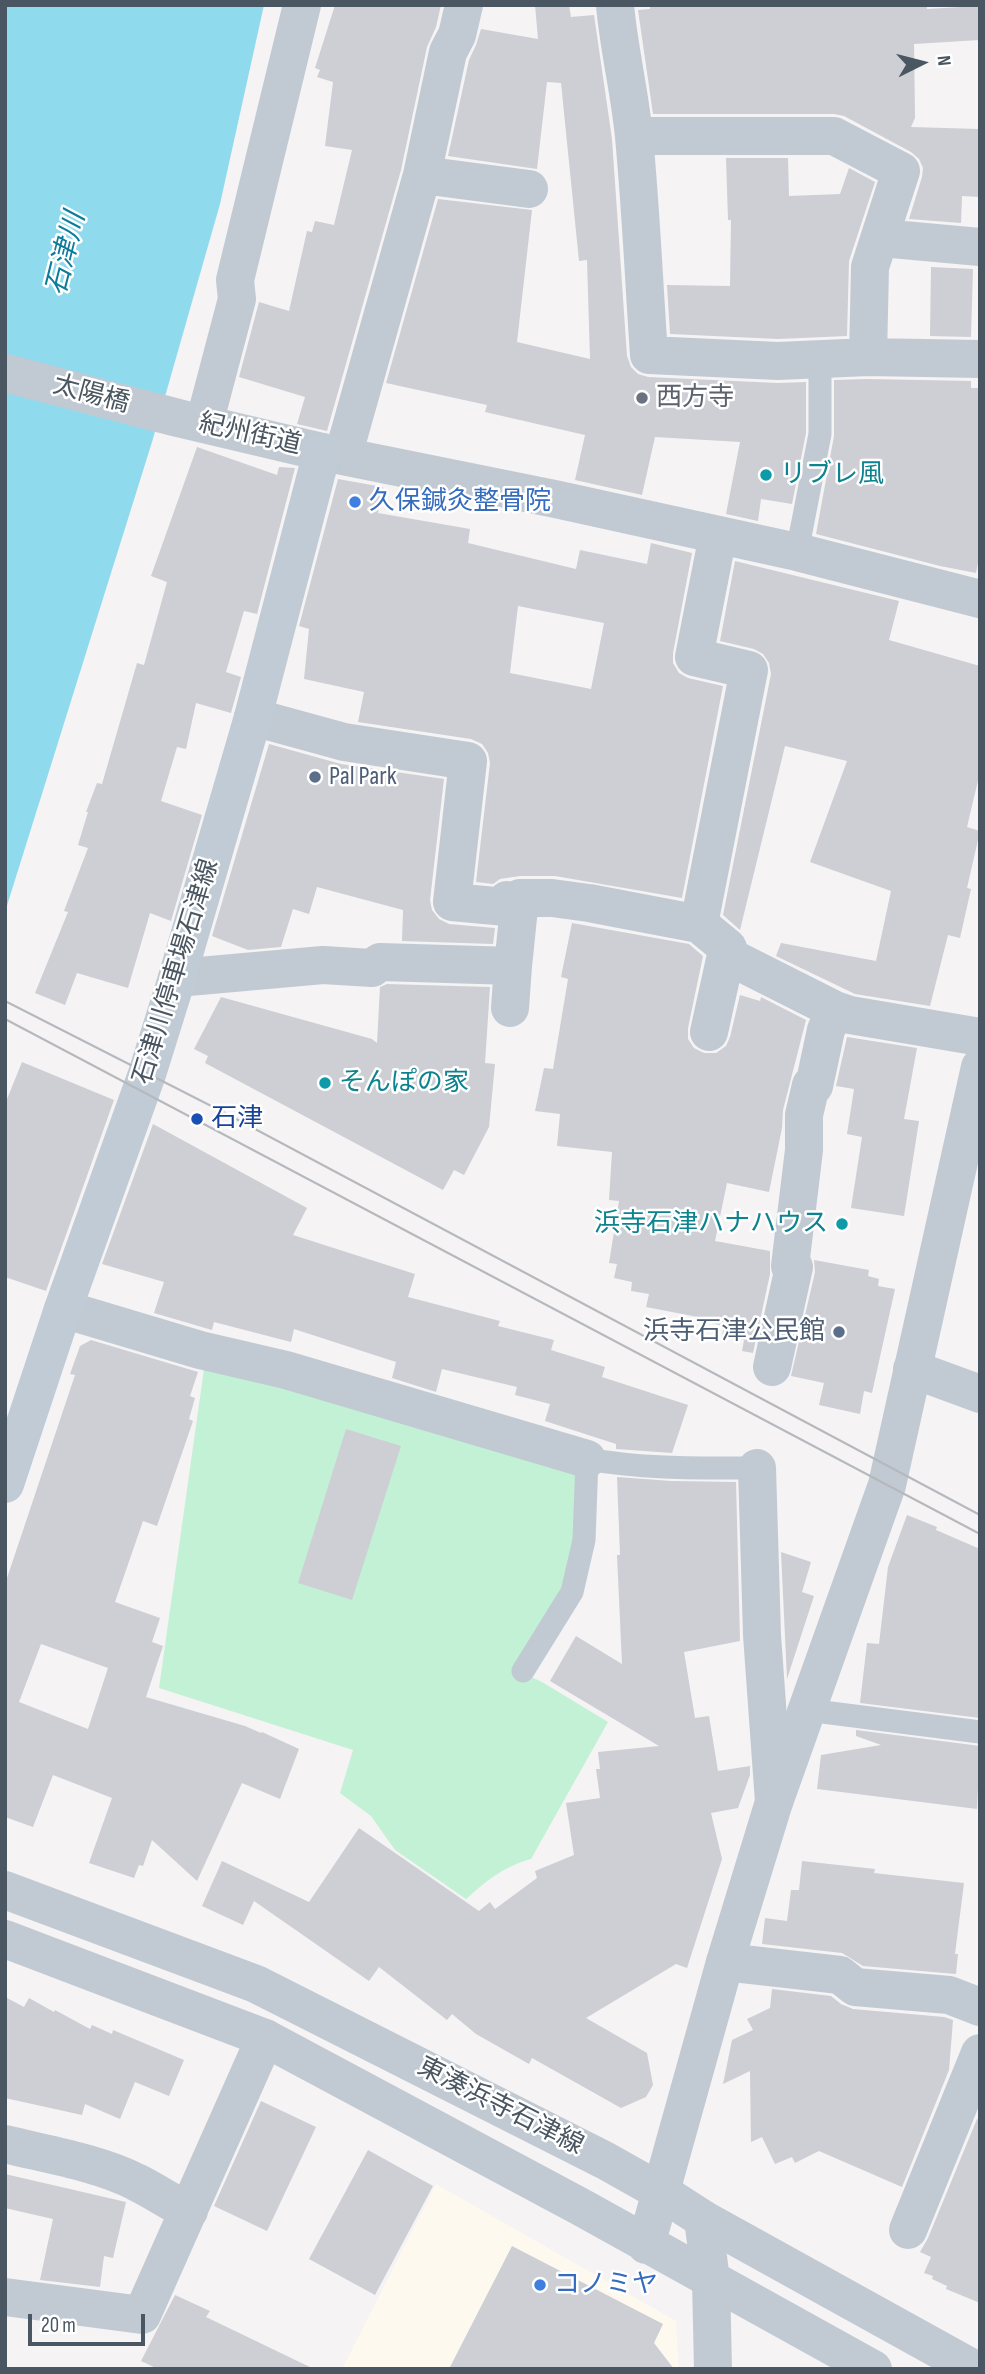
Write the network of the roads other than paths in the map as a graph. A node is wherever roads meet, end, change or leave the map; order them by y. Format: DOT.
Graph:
graph roads {
  1 [pos="302,5"];
  2 [pos="464,5"];
  3 [pos="615,5"];
  4 [pos="634,136"];
  5 [pos="422,175"];
  6 [pos="529,190"];
  7 [pos="881,238"];
  8 [pos="980,247"];
  9 [pos="868,357"];
  10 [pos="820,358"];
  11 [pos="980,359"];
  12 [pos="5,373"];
  13 [pos="191,421"];
  14 [pos="332,454"];
  15 [pos="718,535"];
  16 [pos="797,552"];
  17 [pos="980,599"];
  18 [pos="253,717"];
  19 [pos="520,902"];
  20 [pos="699,924"];
  21 [pos="726,955"];
  22 [pos="513,966"];
  23 [pos="177,978"];
  24 [pos="510,1008"];
  25 [pos="835,1010"];
  26 [pos="709,1032"];
  27 [pos="980,1037"];
  28 [pos="979,1078"];
  29 [pos="63,1309"];
  30 [pos="772,1367"];
  31 [pos="912,1368"];
  32 [pos="980,1394"];
  33 [pos="587,1460"];
  34 [pos="757,1468"];
  35 [pos="5,1484"];
  36 [pos="523,1671"];
  37 [pos="807,1710"];
  38 [pos="980,1732"];
  39 [pos="775,1802"];
  40 [pos="5,1890"];
  41 [pos="5,1939"];
  42 [pos="726,1962"];
  43 [pos="980,2007"];
  44 [pos="265,2038"];
  45 [pos="980,2053"];
  46 [pos="5,2144"];
  47 [pos="661,2192"];
  48 [pos="189,2211"];
  49 [pos="703,2219"];
  50 [pos="908,2230"];
  51 [pos="646,2245"];
  52 [pos="711,2280"];
  53 [pos="5,2297"];
  54 [pos="713,2369"];
  55 [pos="873,2369"];
  56 [pos="974,2369"];
  1 -- 13 [label="street"];
  2 -- 5 [label="street"];
  3 -- 4 [label="street"];
  4 -- 7 [label="street"];
  4 -- 10 [label="street"];
  5 -- 6 [label="street"];
  5 -- 14 [label="street"];
  7 -- 8 [label="street"];
  7 -- 9 [label="street"];
  9 -- 10 [label="street"];
  9 -- 11 [label="street"];
  10 -- 16 [label="lane"];
  12 -- 13 [label="street, 太陽橋"];
  13 -- 14 [label="street, 紀州街道"];
  14 -- 15 [label="street, 紀州街道"];
  14 -- 18 [label="main road, 石津川停車場石津線"];
  15 -- 16 [label="street, 紀州街道"];
  15 -- 20 [label="street"];
  16 -- 17 [label="street, 紀州街道"];
  18 -- 19 [label="street"];
  18 -- 23 [label="main road, 石津川停車場石津線"];
  19 -- 20 [label="street"];
  19 -- 22 [label="street"];
  20 -- 21 [label="street"];
  21 -- 25 [label="street"];
  21 -- 26 [label="street"];
  22 -- 23 [label="street"];
  22 -- 24 [label="street"];
  23 -- 29 [label="main road, 石津川停車場石津線"];
  25 -- 27 [label="street"];
  25 -- 30 [label="street"];
  28 -- 31 [label="street"];
  29 -- 33 [label="street"];
  29 -- 35 [label="main road, 石津川停車場石津線"];
  31 -- 32 [label="street"];
  31 -- 37 [label="street"];
  33 -- 34 [label="lane"];
  33 -- 36 [label="lane"];
  34 -- 39 [label="street"];
  37 -- 38 [label="lane"];
  37 -- 39 [label="street"];
  39 -- 42 [label="street"];
  40 -- 47 [label="street, 東湊浜寺石津線"];
  41 -- 44 [label="street, 東湊浜寺石津線"];
  42 -- 43 [label="street"];
  42 -- 47 [label="street"];
  44 -- 48 [label="street"];
  44 -- 51 [label="street, 東湊浜寺石津線"];
  45 -- 50 [label="street"];
  46 -- 48 [label="street"];
  47 -- 49 [label="street, 東湊浜寺石津線"];
  47 -- 51 [label="street"];
  48 -- 53 [label="street"];
  49 -- 52 [label="street"];
  49 -- 56 [label="street, 東湊浜寺石津線"];
  51 -- 52 [label="street, 東湊浜寺石津線"];
  52 -- 54 [label="street"];
  52 -- 55 [label="street, 東湊浜寺石津線"];
}
